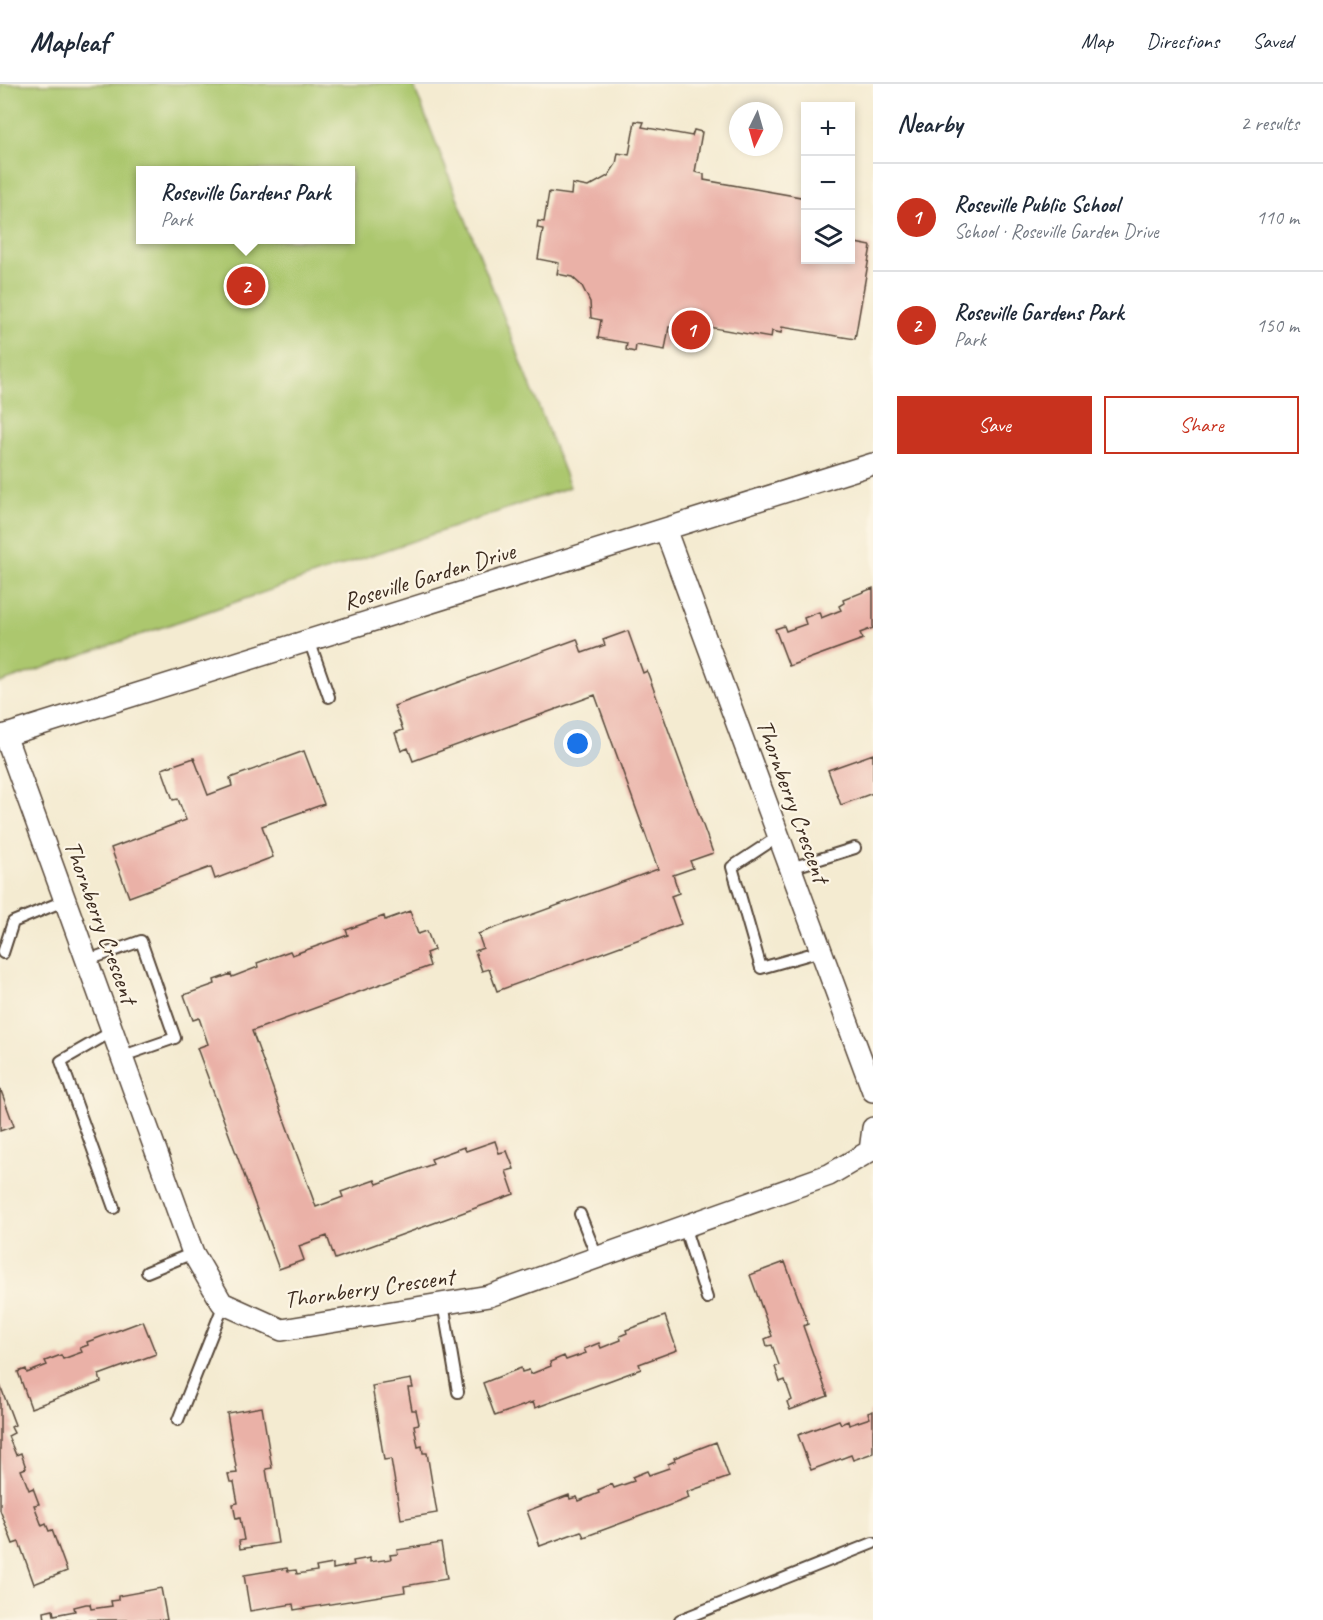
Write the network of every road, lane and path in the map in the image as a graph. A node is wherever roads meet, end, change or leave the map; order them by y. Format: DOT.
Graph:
graph roads {
  1 [pos="873,464"];
  2 [pos="665,529"];
  3 [pos="309,640"];
  4 [pos="329,697"];
  5 [pos="3,736"];
  6 [pos="779,836"];
  7 [pos="855,848"];
  8 [pos="791,868"];
  9 [pos="66,900"];
  10 [pos="821,951"];
  11 [pos="3,953"];
  12 [pos="87,960"];
  13 [pos="113,1031"];
  14 [pos="123,1056"];
  15 [pos="873,1091"];
  16 [pos="872,1136"];
  17 [pos="114,1208"];
  18 [pos="580,1214"];
  19 [pos="684,1226"];
  20 [pos="194,1253"];
  21 [pos="597,1257"];
  22 [pos="147,1272"];
  23 [pos="707,1298"];
  24 [pos="224,1304"];
  25 [pos="443,1304"];
  26 [pos="458,1392"];
  27 [pos="178,1420"];
  28 [pos="873,1543"];
  29 [pos="680,1620"];
  1 -- 2 [label="street, Roseville Garden Drive"];
  2 -- 3 [label="street, Roseville Garden Drive"];
  2 -- 6 [label="street, Thornberry Crescent"];
  3 -- 4 [label="lane"];
  3 -- 5 [label="street, Roseville Garden Drive"];
  5 -- 9 [label="street, Thornberry Crescent"];
  6 -- 8 [label="street, Thornberry Crescent"];
  6 -- 10 [label="lane"];
  7 -- 8 [label="lane"];
  8 -- 10 [label="street, Thornberry Crescent"];
  9 -- 11 [label="lane"];
  9 -- 12 [label="street, Thornberry Crescent"];
  10 -- 15 [label="street, Thornberry Crescent"];
  12 -- 13 [label="street, Thornberry Crescent"];
  12 -- 14 [label="lane"];
  13 -- 14 [label="street, Thornberry Crescent"];
  13 -- 17 [label="lane"];
  14 -- 20 [label="street, Thornberry Crescent"];
  16 -- 19 [label="street, Thornberry Crescent"];
  18 -- 21 [label="lane"];
  19 -- 21 [label="street, Thornberry Crescent"];
  19 -- 23 [label="lane"];
  20 -- 22 [label="lane"];
  20 -- 24 [label="street, Thornberry Crescent"];
  21 -- 25 [label="street, Thornberry Crescent"];
  24 -- 25 [label="street, Thornberry Crescent"];
  24 -- 27 [label="lane"];
  25 -- 26 [label="lane"];
  28 -- 29 [label="lane"];
}
